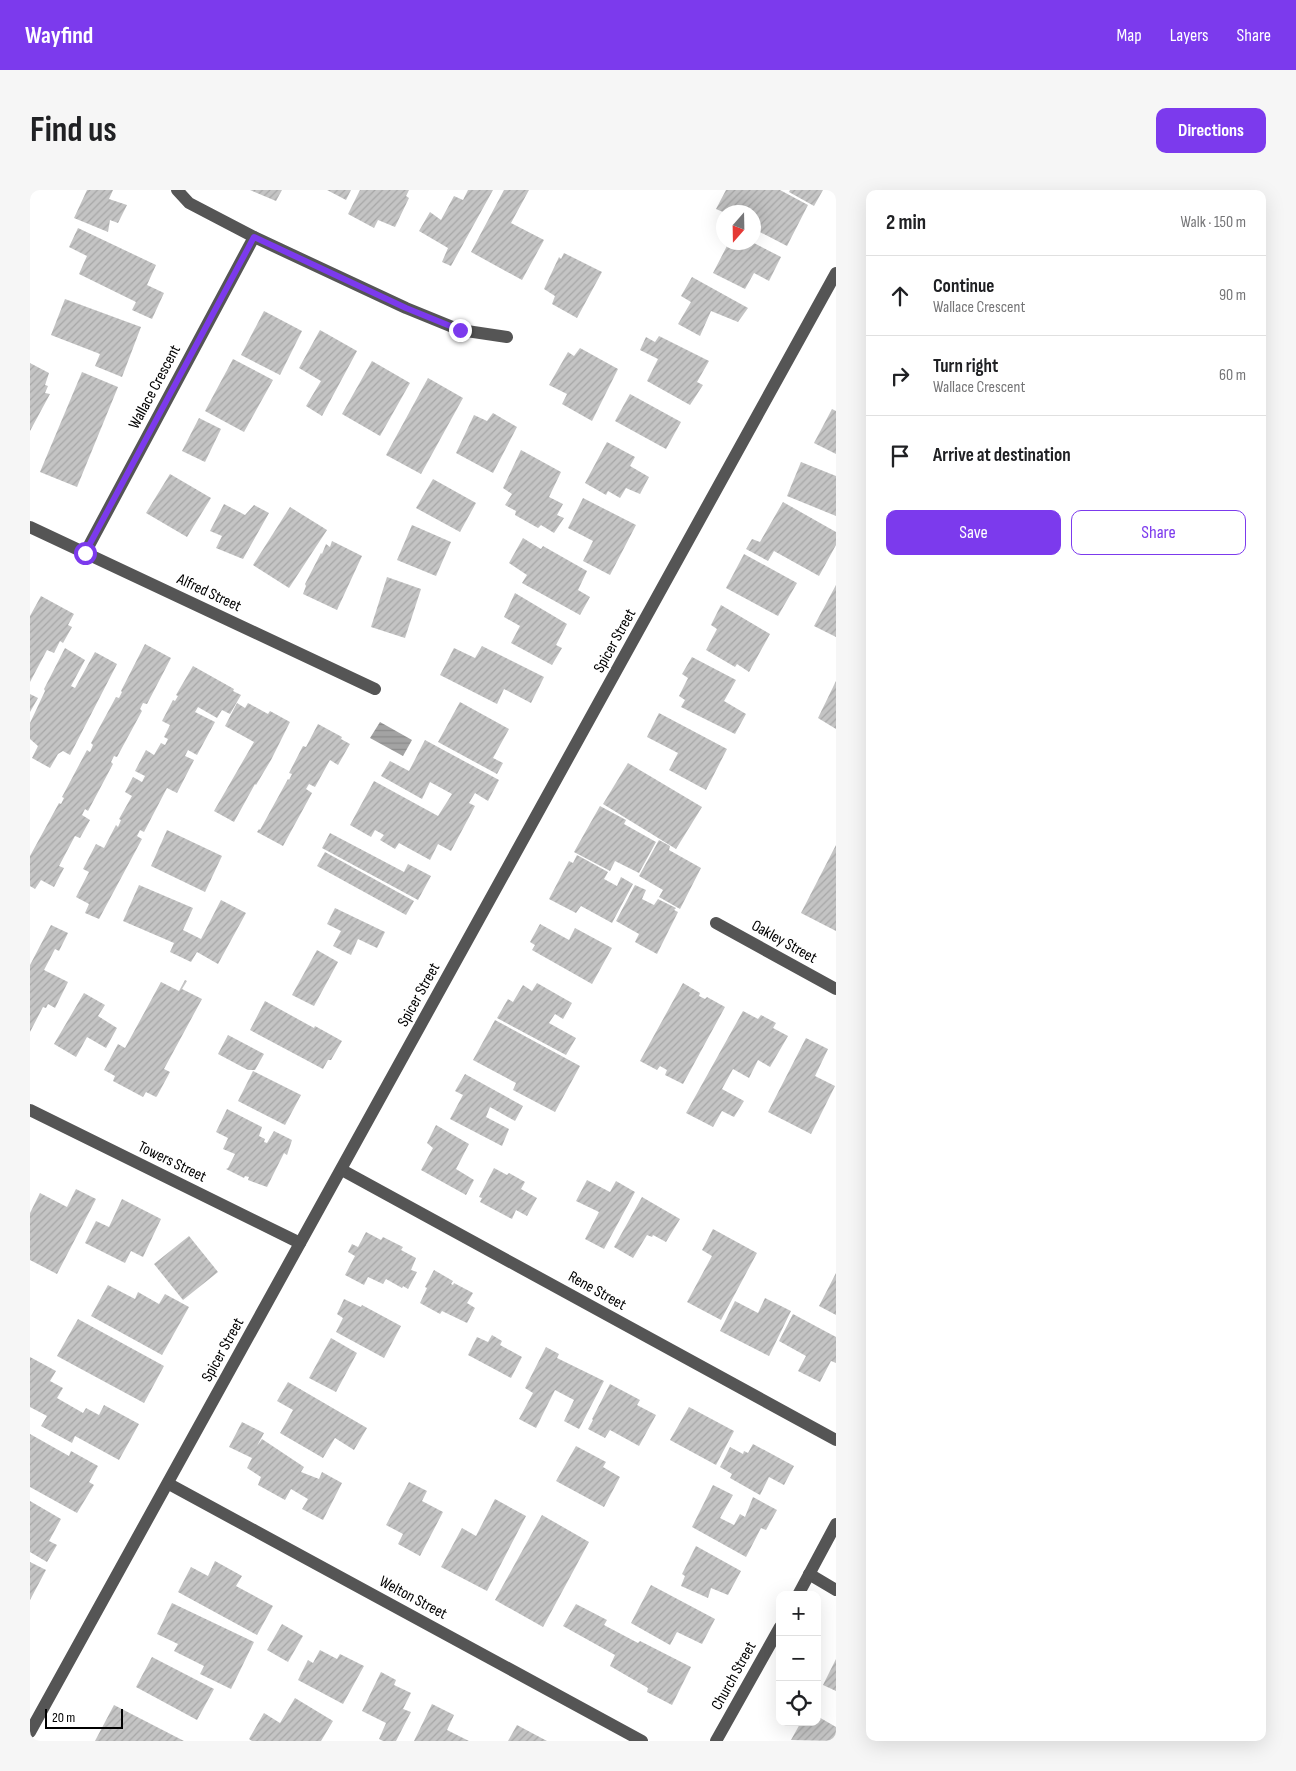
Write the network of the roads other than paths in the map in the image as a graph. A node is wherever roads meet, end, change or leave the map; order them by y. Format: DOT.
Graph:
graph roads {
  1 [pos="177,190"];
  2 [pos="254,237"];
  3 [pos="836,273"];
  4 [pos="507,337"];
  5 [pos="30,527"];
  6 [pos="85,553"];
  7 [pos="375,689"];
  8 [pos="716,923"];
  9 [pos="836,989"];
  10 [pos="30,1110"];
  11 [pos="342,1170"];
  12 [pos="300,1243"];
  13 [pos="836,1440"];
  14 [pos="168,1484"];
  15 [pos="836,1524"];
  16 [pos="809,1574"];
  17 [pos="836,1590"];
  18 [pos="800,1591"];
  19 [pos="776,1634"];
  20 [pos="30,1732"];
  21 [pos="642,1741"];
  22 [pos="716,1741"];
  1 -- 2 [label="street"];
  2 -- 4 [label="street"];
  2 -- 6 [label="street, Wallace Crescent"];
  3 -- 11 [label="street, Spicer Street"];
  5 -- 6 [label="street, Alfred Street"];
  6 -- 7 [label="street, Alfred Street"];
  8 -- 9 [label="street, Oakley Street"];
  10 -- 12 [label="street, Towers Street"];
  11 -- 12 [label="street, Spicer Street"];
  11 -- 13 [label="street, Rene Street"];
  12 -- 14 [label="street, Spicer Street"];
  14 -- 20 [label="street, Spicer Street"];
  14 -- 21 [label="street, Welton Street"];
  15 -- 16 [label="street"];
  16 -- 17 [label="street"];
  16 -- 18 [label="street"];
  19 -- 22 [label="street, Church Street"];
}
